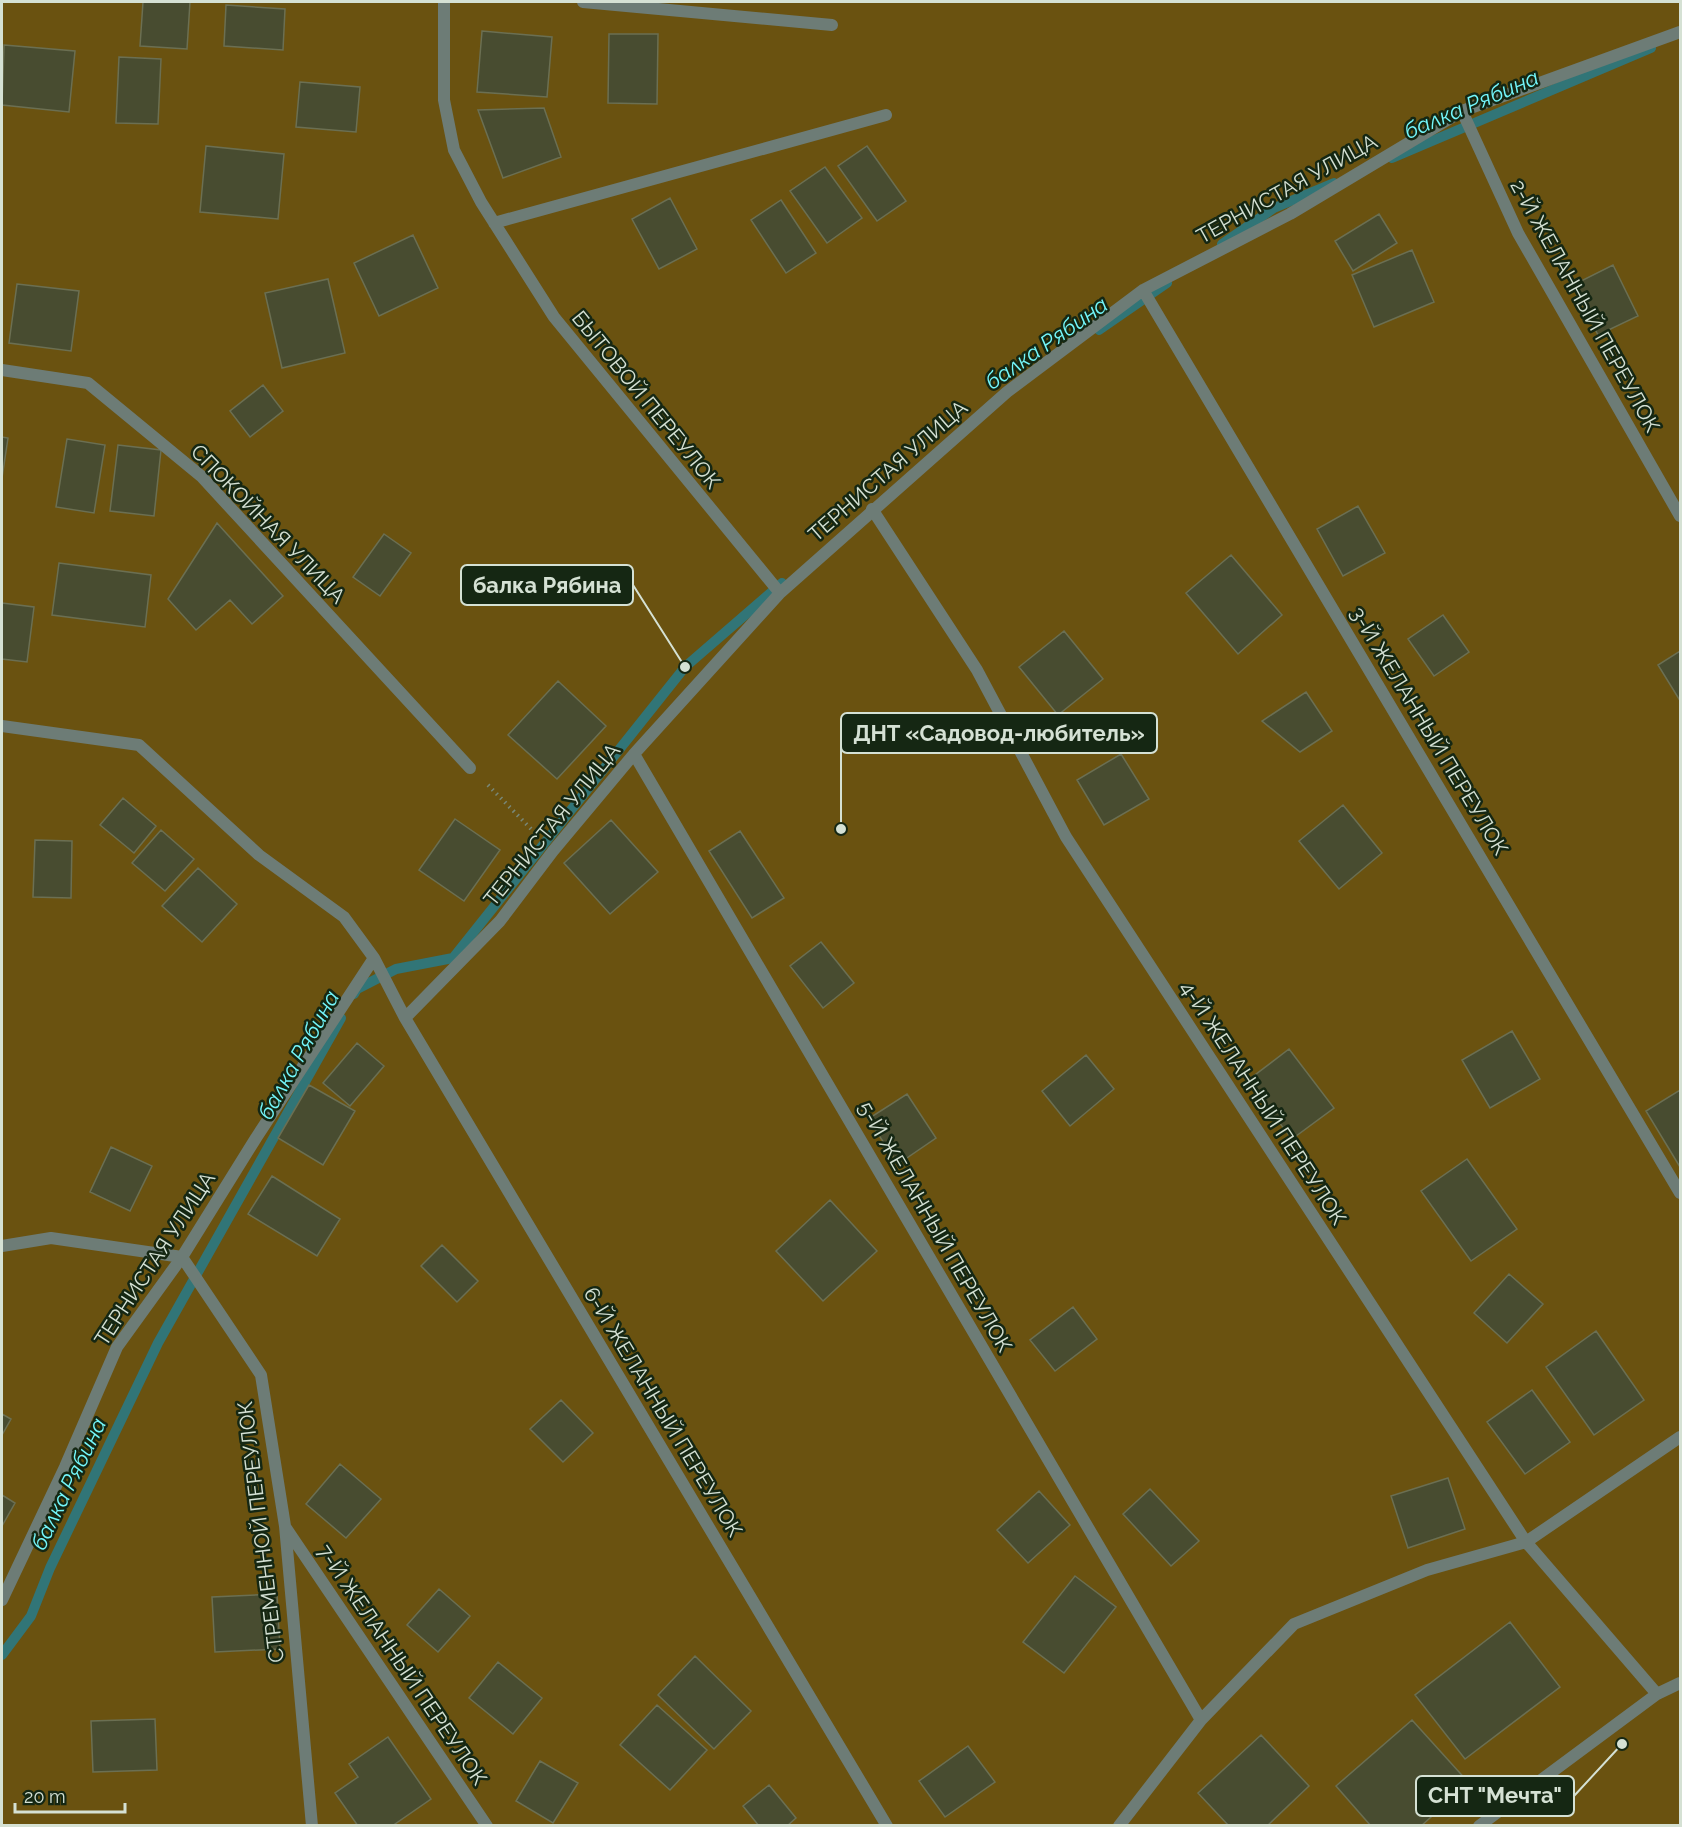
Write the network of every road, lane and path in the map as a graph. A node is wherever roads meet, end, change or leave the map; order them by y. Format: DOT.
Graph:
graph roads {
  1 [pos="444,2"];
  2 [pos="583,2"];
  3 [pos="832,25"];
  4 [pos="1680,32"];
  5 [pos="1462,111"];
  6 [pos="886,115"];
  7 [pos="494,223"];
  8 [pos="1143,290"];
  9 [pos="2,370"];
  10 [pos="872,509"];
  11 [pos="1680,516"];
  12 [pos="780,593"];
  13 [pos="2,726"];
  14 [pos="634,754"];
  15 [pos="470,768"];
  16 [pos="553,851"];
  17 [pos="374,958"];
  18 [pos="405,1018"];
  19 [pos="1680,1193"];
  20 [pos="2,1246"];
  21 [pos="182,1257"];
  22 [pos="1680,1437"];
  23 [pos="285,1526"];
  24 [pos="1526,1542"];
  25 [pos="2,1600"];
  26 [pos="1680,1683"];
  27 [pos="1657,1694"];
  28 [pos="1201,1720"];
  29 [pos="312,1826"];
  30 [pos="487,1826"];
  31 [pos="887,1826"];
  32 [pos="1119,1826"];
  33 [pos="1479,1826"];
  1 -- 7 [label="street, БЫТОВОЙ ПЕРЕУЛОК"];
  2 -- 3 [label="street"];
  4 -- 5 [label="street, ТЕРНИСТАЯ УЛИЦА"];
  5 -- 8 [label="street, ТЕРНИСТАЯ УЛИЦА"];
  5 -- 11 [label="street, 2-Й ЖЕЛАННЫЙ ПЕРЕУЛОК"];
  6 -- 7 [label="street"];
  7 -- 12 [label="street, БЫТОВОЙ ПЕРЕУЛОК"];
  8 -- 10 [label="street, ТЕРНИСТАЯ УЛИЦА"];
  8 -- 19 [label="street, 3-Й ЖЕЛАННЫЙ ПЕРЕУЛОК"];
  9 -- 15 [label="street, СПОКОЙНАЯ УЛИЦА"];
  10 -- 12 [label="street, ТЕРНИСТАЯ УЛИЦА"];
  10 -- 24 [label="street, 4-Й ЖЕЛАННЫЙ ПЕРЕУЛОК"];
  12 -- 14 [label="street, ТЕРНИСТАЯ УЛИЦА"];
  13 -- 17 [label="street, 6-Й ЖЕЛАННЫЙ ПЕРЕУЛОК"];
  14 -- 16 [label="street, ТЕРНИСТАЯ УЛИЦА"];
  14 -- 28 [label="street, 5-Й ЖЕЛАННЫЙ ПЕРЕУЛОК"];
  15 -- 16 [label="path"];
  16 -- 18 [label="street, ТЕРНИСТАЯ УЛИЦА"];
  17 -- 18 [label="street, 6-Й ЖЕЛАННЫЙ ПЕРЕУЛОК"];
  17 -- 21 [label="street, ТЕРНИСТАЯ УЛИЦА"];
  18 -- 31 [label="street, 6-Й ЖЕЛАННЫЙ ПЕРЕУЛОК"];
  20 -- 21 [label="street"];
  21 -- 23 [label="street, СТРЕМЕННОЙ ПЕРЕУЛОК"];
  21 -- 25 [label="street, ТЕРНИСТАЯ УЛИЦА"];
  22 -- 24 [label="street"];
  23 -- 29 [label="street, СТРЕМЕННОЙ ПЕРЕУЛОК"];
  23 -- 30 [label="street, 7-Й ЖЕЛАННЫЙ ПЕРЕУЛОК"];
  24 -- 27 [label="street, 4-Й ЖЕЛАННЫЙ ПЕРЕУЛОК"];
  24 -- 28 [label="street"];
  26 -- 27 [label="street"];
  27 -- 33 [label="street"];
  28 -- 32 [label="street"];
}
